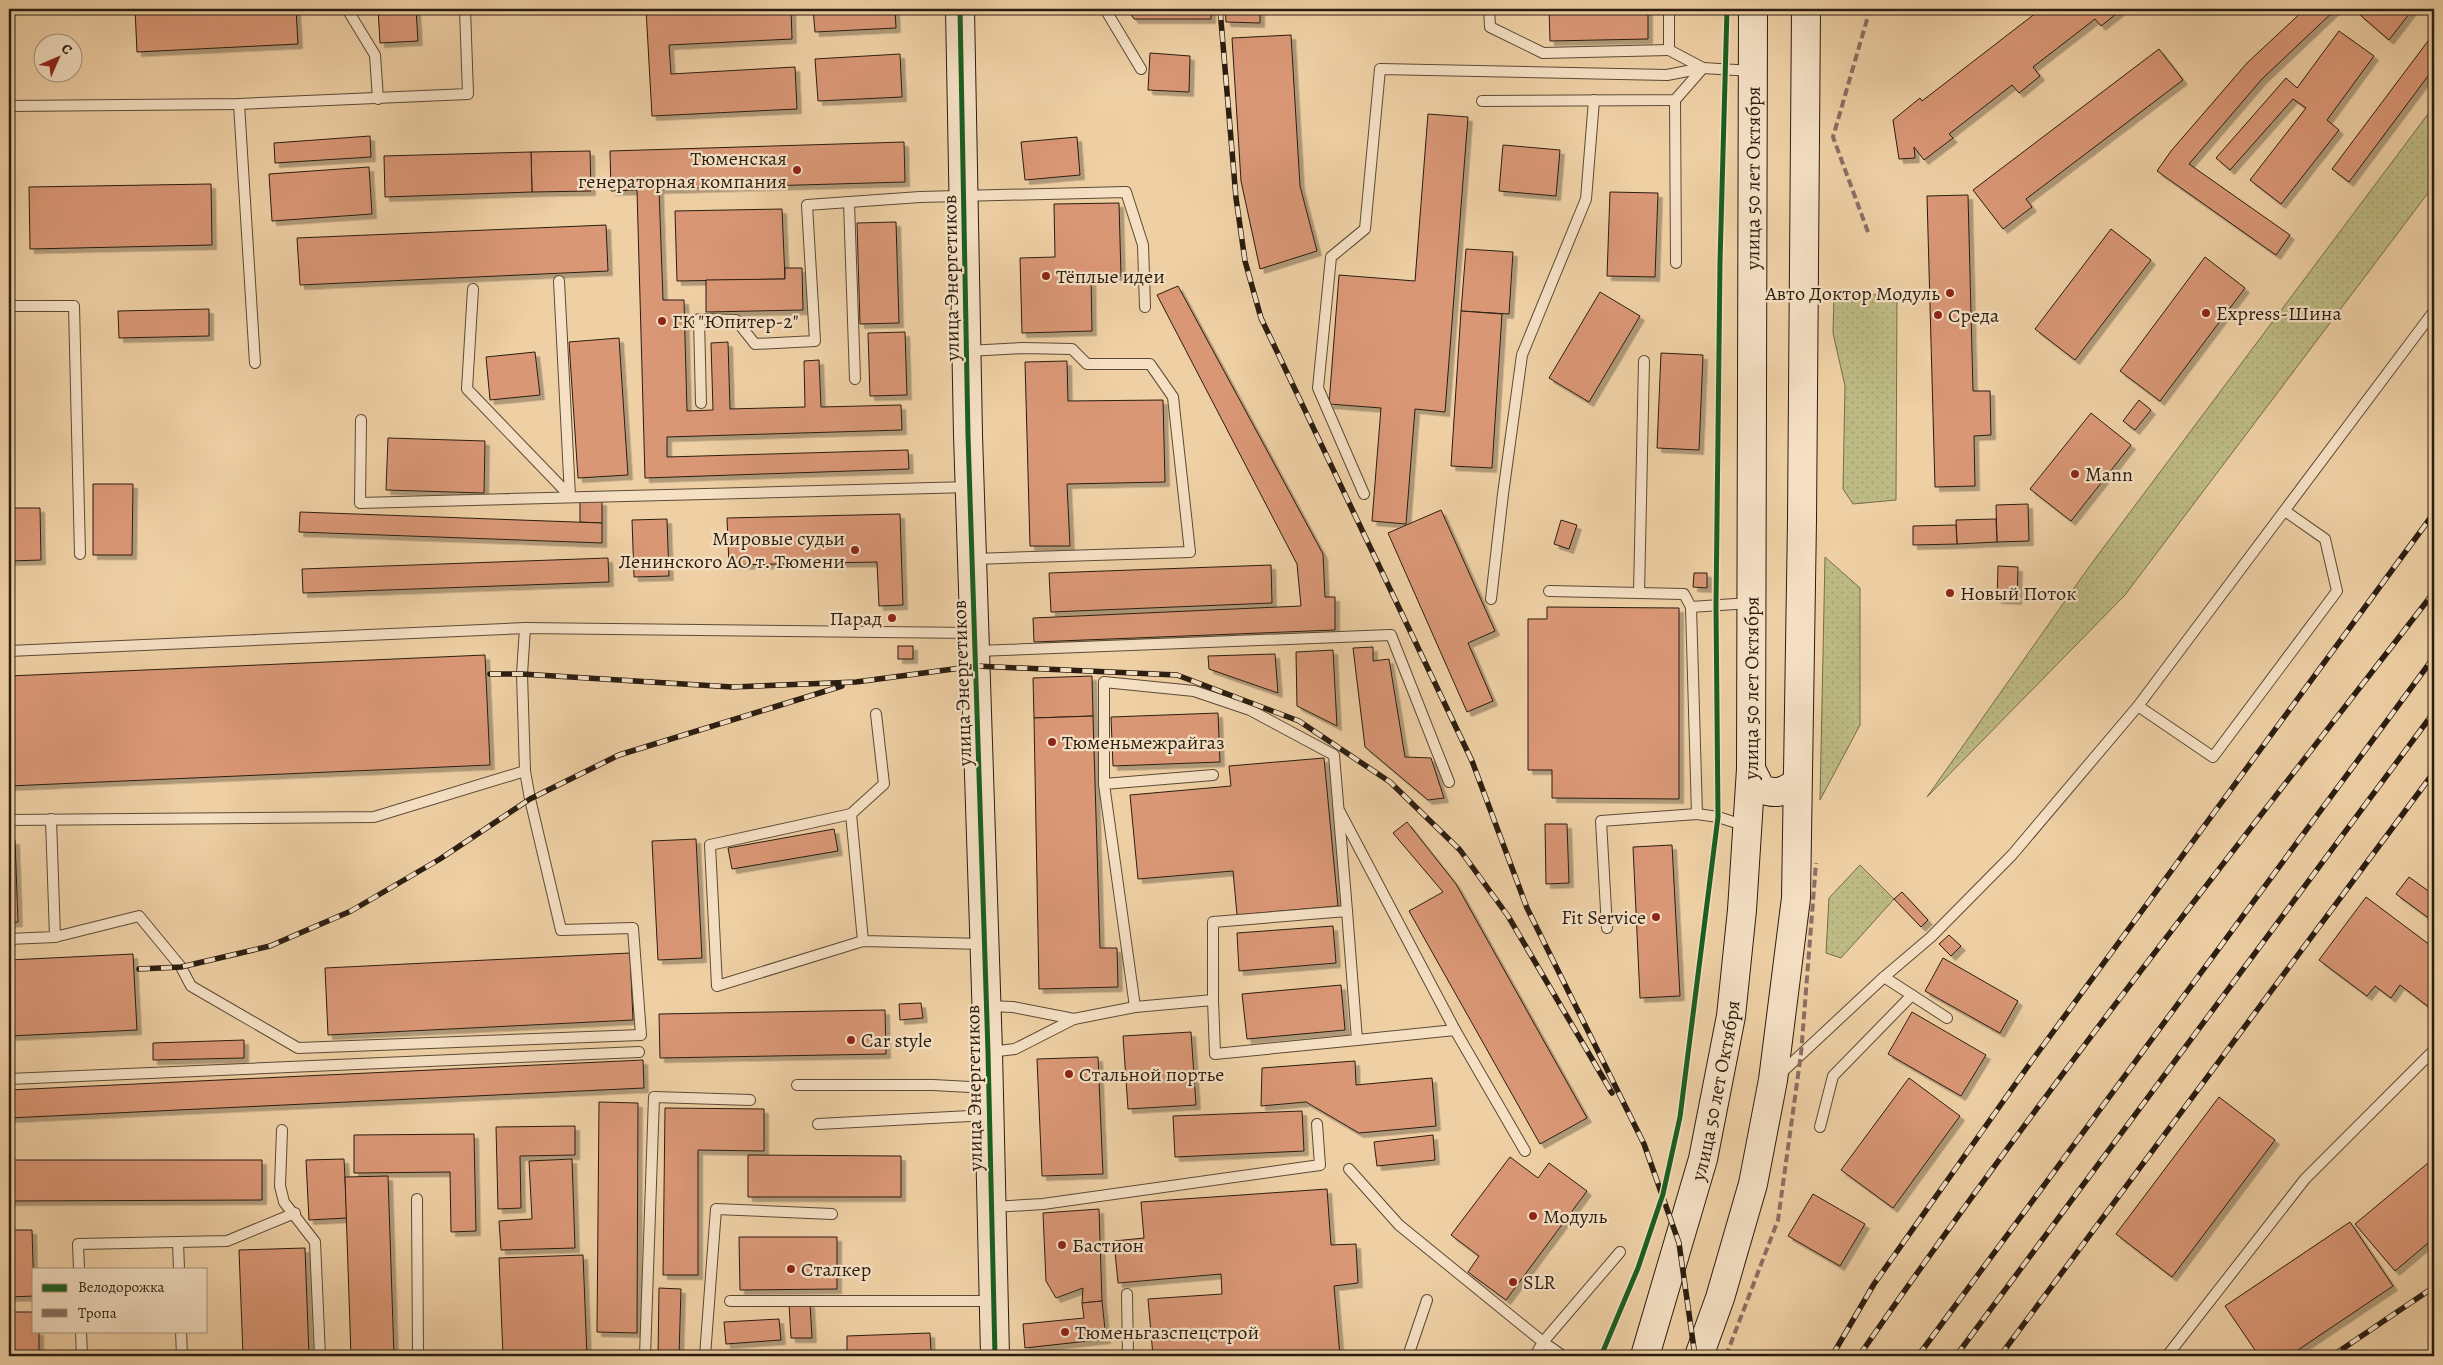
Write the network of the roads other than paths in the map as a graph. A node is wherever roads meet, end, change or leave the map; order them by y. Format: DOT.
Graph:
graph roads {
  1 [pos="347,9"];
  2 [pos="465,9"];
  3 [pos="960,9"];
  4 [pos="1105,9"];
  5 [pos="1489,9"];
  6 [pos="1669,9"];
  7 [pos="1753,9"];
  8 [pos="1806,9"];
  9 [pos="1669,50"];
  10 [pos="1703,68"];
  11 [pos="1141,69"];
  12 [pos="1753,72"];
  13 [pos="378,99"];
  14 [pos="1594,100"];
  15 [pos="1675,100"];
  16 [pos="1482,101"];
  17 [pos="239,104"];
  18 [pos="9,106"];
  19 [pos="965,197"];
  20 [pos="848,202"];
  21 [pos="1676,263"];
  22 [pos="559,281"];
  23 [pos="473,289"];
  24 [pos="9,306"];
  25 [pos="1145,307"];
  26 [pos="2434,311"];
  27 [pos="967,352"];
  28 [pos="1644,361"];
  29 [pos="255,363"];
  30 [pos="855,379"];
  31 [pos="701,404"];
  32 [pos="361,420"];
  33 [pos="971,486"];
  34 [pos="1364,494"];
  35 [pos="570,496"];
  36 [pos="2285,510"];
  37 [pos="80,554"];
  38 [pos="973,559"];
  39 [pos="1549,591"];
  40 [pos="1639,593"];
  41 [pos="1491,599"];
  42 [pos="1751,603"];
  43 [pos="1691,607"];
  44 [pos="525,628"];
  45 [pos="975,642"];
  46 [pos="9,652"];
  47 [pos="2138,706"];
  48 [pos="876,714"];
  49 [pos="1751,768"];
  50 [pos="525,771"];
  51 [pos="1213,775"];
  52 [pos="1449,782"];
  53 [pos="1104,784"];
  54 [pos="1796,784"];
  55 [pos="1338,808"];
  56 [pos="851,814"];
  57 [pos="1697,814"];
  58 [pos="51,819"];
  59 [pos="9,820"];
  60 [pos="1748,827"];
  61 [pos="1347,910"];
  62 [pos="1607,928"];
  63 [pos="55,937"];
  64 [pos="9,940"];
  65 [pos="863,941"];
  66 [pos="985,944"];
  67 [pos="1884,977"];
  68 [pos="1912,995"];
  69 [pos="1213,1000"];
  70 [pos="986,1006"];
  71 [pos="1135,1007"];
  72 [pos="1947,1018"];
  73 [pos="1074,1019"];
  74 [pos="1455,1030"];
  75 [pos="1357,1040"];
  76 [pos="2434,1050"];
  77 [pos="639,1052"];
  78 [pos="988,1052"];
  79 [pos="9,1079"];
  80 [pos="1773,1080"];
  81 [pos="797,1084"];
  82 [pos="989,1088"];
  83 [pos="750,1100"];
  84 [pos="990,1115"];
  85 [pos="818,1124"];
  86 [pos="1317,1124"];
  87 [pos="1820,1127"];
  88 [pos="282,1130"];
  89 [pos="1525,1150"];
  90 [pos="1350,1169"];
  91 [pos="417,1198"];
  92 [pos="992,1207"];
  93 [pos="295,1213"];
  94 [pos="832,1214"];
  95 [pos="178,1242"];
  96 [pos="1620,1252"];
  97 [pos="79,1268"];
  98 [pos="179,1268"];
  99 [pos="1127,1294"];
  100 [pos="1427,1300"];
  101 [pos="730,1301"];
  102 [pos="994,1301"];
  103 [pos="81,1332"];
  104 [pos="181,1332"];
  105 [pos="1543,1342"];
  106 [pos="82,1356"];
  107 [pos="182,1356"];
  108 [pos="320,1356"];
  109 [pos="418,1356"];
  110 [pos="646,1356"];
  111 [pos="705,1356"];
  112 [pos="995,1356"];
  113 [pos="1128,1356"];
  114 [pos="1408,1356"];
  115 [pos="1535,1356"];
  116 [pos="1563,1356"];
  117 [pos="1645,1356"];
  118 [pos="1699,1356"];
  119 [pos="2167,1356"];
  1 -- 13 [label="lane"];
  2 -- 13 [label="lane"];
  3 -- 19 [label="main road, улица Энергетиков"];
  4 -- 11 [label="lane"];
  5 -- 9 [label="lane"];
  6 -- 9 [label="lane"];
  7 -- 12 [label="main road, улица 50 лет Октября"];
  8 -- 54 [label="main road"];
  9 -- 10 [label="lane"];
  10 -- 12 [label="lane"];
  10 -- 15 [label="lane"];
  10 -- 34 [label="lane"];
  12 -- 42 [label="main road, улица 50 лет Октября"];
  13 -- 17 [label="lane"];
  14 -- 15 [label="lane"];
  14 -- 16 [label="lane"];
  14 -- 41 [label="lane"];
  15 -- 21 [label="lane"];
  17 -- 18 [label="lane"];
  17 -- 29 [label="lane"];
  19 -- 20 [label="lane"];
  19 -- 25 [label="lane"];
  19 -- 27 [label="main road, улица Энергетиков"];
  20 -- 30 [label="lane"];
  20 -- 31 [label="lane"];
  22 -- 35 [label="lane"];
  23 -- 35 [label="lane"];
  24 -- 37 [label="lane"];
  26 -- 36 [label="lane"];
  27 -- 33 [label="main road, улица Энергетиков"];
  27 -- 38 [label="lane"];
  28 -- 40 [label="lane"];
  32 -- 35 [label="lane"];
  33 -- 35 [label="lane"];
  33 -- 38 [label="main road, улица Энергетиков"];
  36 -- 47 [label="lane"];
  36 -- 47 [label="lane"];
  38 -- 45 [label="main road, улица Энергетиков"];
  39 -- 40 [label="lane"];
  40 -- 43 [label="lane"];
  42 -- 43 [label="lane"];
  42 -- 49 [label="main road, улица 50 лет Октября"];
  43 -- 57 [label="lane"];
  44 -- 45 [label="lane"];
  44 -- 46 [label="lane"];
  44 -- 50 [label="lane"];
  45 -- 52 [label="lane"];
  45 -- 66 [label="main road, улица Энергетиков"];
  47 -- 67 [label="lane"];
  48 -- 56 [label="lane"];
  49 -- 54 [label="main road"];
  49 -- 60 [label="main road, улица 50 лет Октября"];
  50 -- 58 [label="lane"];
  50 -- 63 [label="lane"];
  51 -- 53 [label="lane"];
  53 -- 55 [label="lane"];
  53 -- 71 [label="lane"];
  54 -- 80 [label="main road"];
  55 -- 61 [label="lane"];
  55 -- 74 [label="lane"];
  56 -- 65 [label="lane"];
  56 -- 65 [label="lane"];
  57 -- 60 [label="lane"];
  57 -- 62 [label="lane"];
  58 -- 59 [label="lane"];
  58 -- 63 [label="lane"];
  60 -- 117 [label="main road, улица 50 лет Октября"];
  61 -- 69 [label="lane"];
  61 -- 75 [label="lane"];
  63 -- 64 [label="lane"];
  65 -- 66 [label="lane"];
  66 -- 70 [label="main road, улица Энергетиков"];
  67 -- 68 [label="lane"];
  67 -- 80 [label="lane"];
  68 -- 72 [label="lane"];
  68 -- 87 [label="lane"];
  69 -- 71 [label="lane"];
  69 -- 75 [label="lane"];
  70 -- 73 [label="lane"];
  70 -- 78 [label="main road, улица Энергетиков"];
  71 -- 73 [label="lane"];
  73 -- 78 [label="lane"];
  74 -- 75 [label="lane"];
  74 -- 89 [label="lane"];
  76 -- 119 [label="lane"];
  77 -- 79 [label="lane"];
  78 -- 82 [label="main road, улица Энергетиков"];
  80 -- 118 [label="main road"];
  81 -- 82 [label="lane"];
  82 -- 84 [label="main road, улица Энергетиков"];
  83 -- 110 [label="lane"];
  84 -- 85 [label="lane"];
  84 -- 92 [label="main road, улица Энергетиков"];
  86 -- 92 [label="lane"];
  88 -- 93 [label="lane"];
  90 -- 105 [label="lane"];
  91 -- 109 [label="lane"];
  92 -- 102 [label="main road, улица Энергетиков"];
  93 -- 95 [label="lane"];
  93 -- 108 [label="lane"];
  94 -- 111 [label="lane"];
  95 -- 97 [label="lane"];
  95 -- 98 [label="lane"];
  96 -- 105 [label="lane"];
  99 -- 113 [label="lane"];
  100 -- 114 [label="lane"];
  101 -- 102 [label="lane"];
  102 -- 112 [label="main road, улица Энергетиков"];
  103 -- 106 [label="lane"];
  104 -- 107 [label="lane"];
  105 -- 115 [label="lane"];
  105 -- 116 [label="lane"];
}
